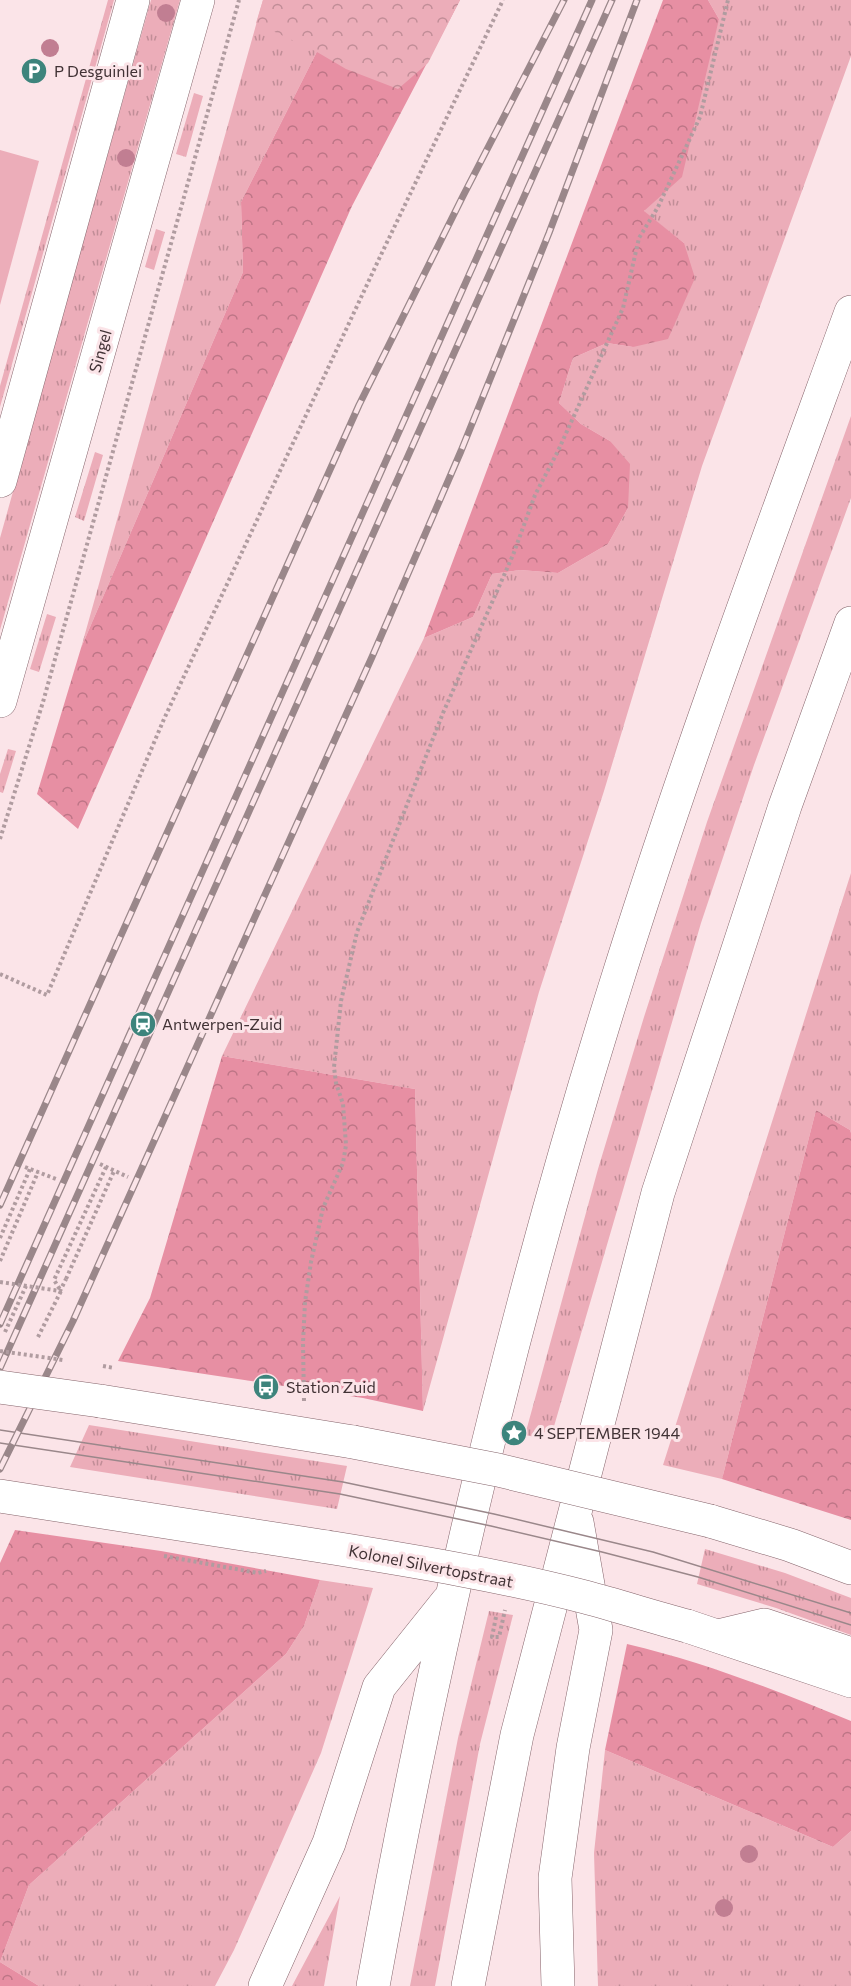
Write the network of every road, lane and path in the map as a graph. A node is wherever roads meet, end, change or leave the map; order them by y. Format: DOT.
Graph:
graph roads {
  1 [pos="133,0"];
  2 [pos="198,0"];
  3 [pos="239,0"];
  4 [pos="503,0"];
  5 [pos="728,0"];
  6 [pos="851,312"];
  7 [pos="0,481"];
  8 [pos="851,623"];
  9 [pos="0,700"];
  10 [pos="0,839"];
  11 [pos="0,974"];
  12 [pos="100,1164"];
  13 [pos="25,1167"];
  14 [pos="106,1167"];
  15 [pos="30,1169"];
  16 [pos="114,1171"];
  17 [pos="38,1172"];
  18 [pos="128,1177"];
  19 [pos="56,1179"];
  20 [pos="0,1238"];
  21 [pos="0,1261"];
  22 [pos="0,1282"];
  23 [pos="26,1286"];
  24 [pos="5,1332"];
  25 [pos="38,1336"];
  26 [pos="0,1351"];
  27 [pos="69,1361"];
  28 [pos="92,1365"];
  29 [pos="114,1368"];
  30 [pos="0,1387"];
  31 [pos="304,1401"];
  32 [pos="0,1496"];
  33 [pos="575,1511"];
  34 [pos="851,1568"];
  35 [pos="452,1596"];
  36 [pos="506,1604"];
  37 [pos="496,1617"];
  38 [pos="718,1636"];
  39 [pos="851,1654"];
  40 [pos="851,1681"];
  41 [pos="265,1986"];
  42 [pos="373,1986"];
  43 [pos="468,1986"];
  44 [pos="558,1986"];
  1 -- 7 [label="main road"];
  2 -- 9 [label="main road, Singel"];
  3 -- 10 [label="path"];
  4 -- 11 [label="path"];
  5 -- 31 [label="path"];
  6 -- 35 [label="main road"];
  8 -- 33 [label="main road"];
  12 -- 14 [label="path"];
  13 -- 15 [label="path"];
  14 -- 16 [label="path"];
  14 -- 25 [label="path"];
  15 -- 17 [label="path"];
  15 -- 20 [label="path"];
  16 -- 18 [label="path"];
  16 -- 23 [label="path, bridge"];
  17 -- 19 [label="path"];
  17 -- 21 [label="path"];
  22 -- 23 [label="path, bridge"];
  23 -- 24 [label="path"];
  26 -- 27 [label="path, bridge"];
  28 -- 29 [label="path, bridge"];
  30 -- 34 [label="main road, bridge"];
  32 -- 38 [label="main road, Kolonel Silvertopstraat, bridge"];
  33 -- 43 [label="main road"];
  33 -- 44 [label="main road"];
  35 -- 41 [label="main road"];
  35 -- 42 [label="main road"];
  36 -- 37 [label="path"];
  38 -- 39 [label="main road"];
  38 -- 40 [label="main road, Kolonel Silvertopstraat"];
}
